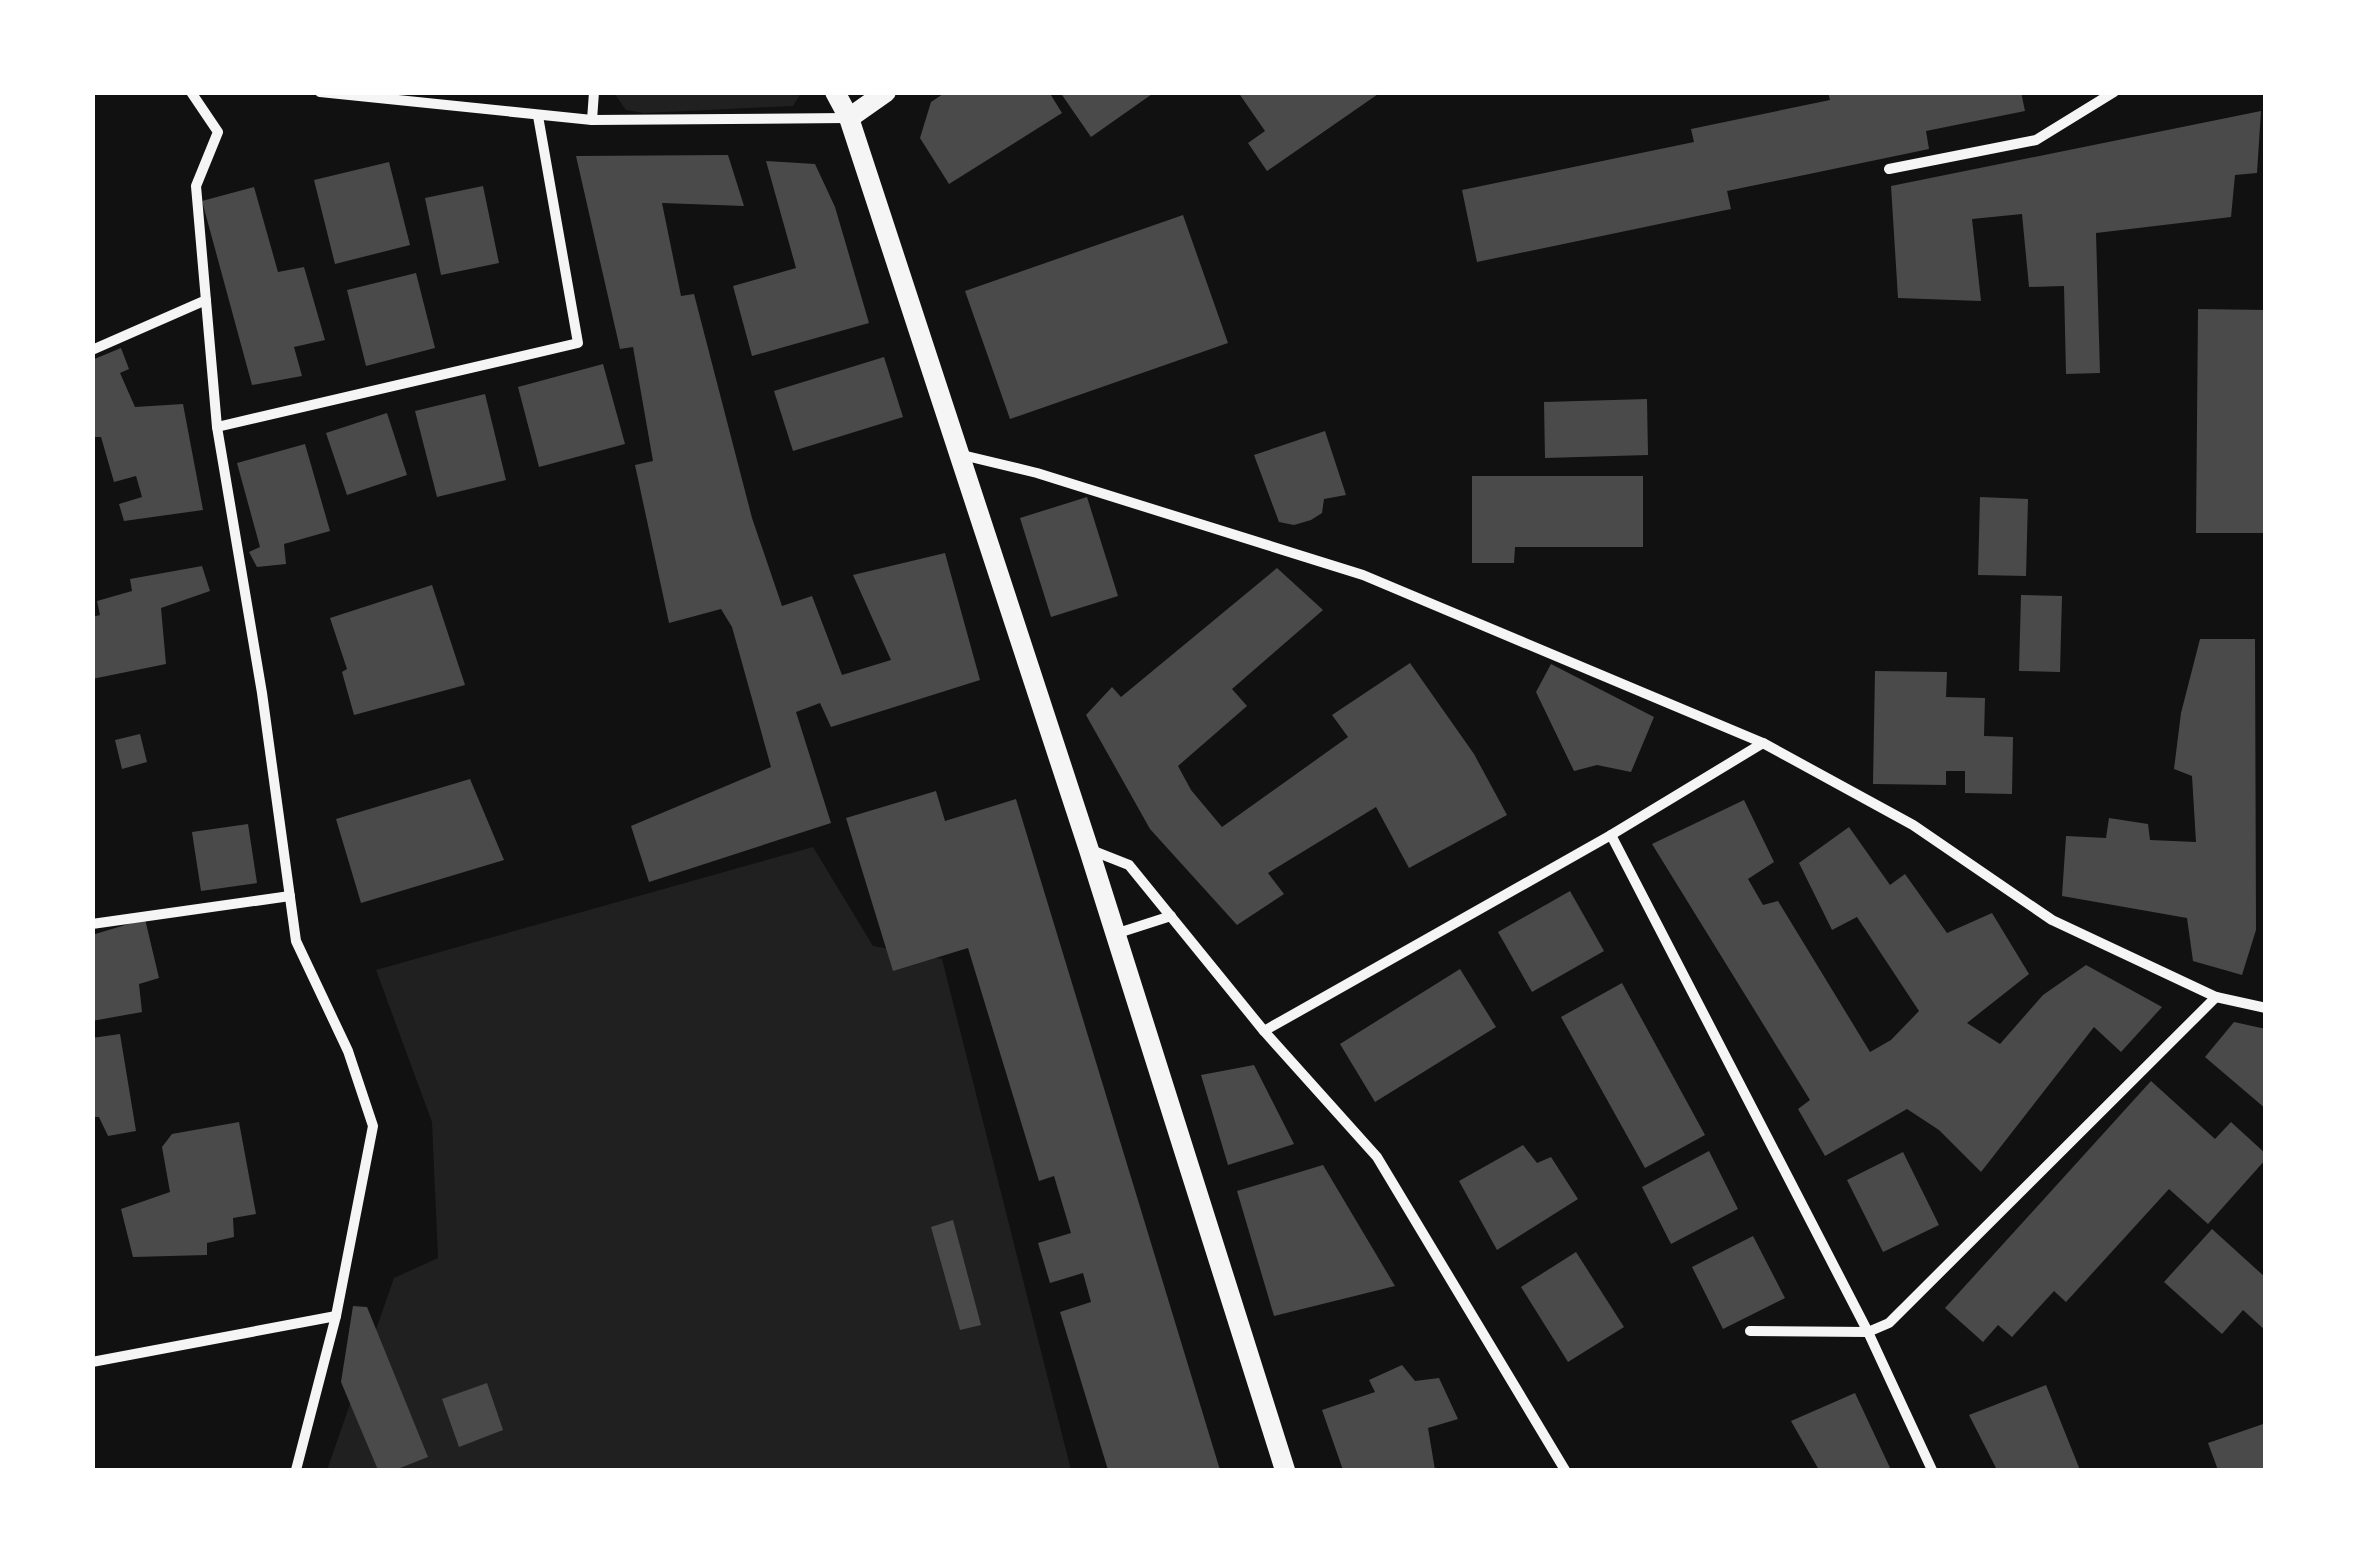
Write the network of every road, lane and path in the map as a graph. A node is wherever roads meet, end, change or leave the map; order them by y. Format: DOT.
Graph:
graph roads {
  1 [pos="192,92"];
  2 [pos="320,92"];
  3 [pos="594,92"];
  4 [pos="835,92"];
  5 [pos="886,92"];
  6 [pos="2114,92"];
  7 [pos="538,116"];
  8 [pos="848,118"];
  9 [pos="592,120"];
  10 [pos="1889,169"];
  11 [pos="206,300"];
  12 [pos="92,350"];
  13 [pos="216,426"];
  14 [pos="957,453"];
  15 [pos="1763,743"];
  16 [pos="1611,835"];
  17 [pos="1090,850"];
  18 [pos="290,896"];
  19 [pos="1171,916"];
  20 [pos="92,924"];
  21 [pos="1116,934"];
  22 [pos="2216,998"];
  23 [pos="2266,1008"];
  24 [pos="1264,1031"];
  25 [pos="336,1316"];
  26 [pos="1750,1332"];
  27 [pos="1868,1332"];
  28 [pos="92,1362"];
  29 [pos="296,1470"];
  30 [pos="1285,1470"];
  31 [pos="1565,1470"];
  32 [pos="1932,1470"];
  1 -- 11 [label="street"];
  2 -- 7 [label="street"];
  3 -- 9 [label="street"];
  4 -- 8 [label="main road"];
  5 -- 8 [label="main road"];
  6 -- 10 [label="street"];
  7 -- 9 [label="street"];
  7 -- 13 [label="street"];
  8 -- 9 [label="street"];
  8 -- 14 [label="main road"];
  11 -- 12 [label="street"];
  11 -- 13 [label="street"];
  13 -- 18 [label="street"];
  14 -- 15 [label="street"];
  14 -- 17 [label="main road"];
  15 -- 16 [label="street"];
  15 -- 22 [label="street"];
  16 -- 24 [label="street"];
  16 -- 27 [label="street"];
  17 -- 19 [label="street"];
  17 -- 21 [label="main road"];
  18 -- 20 [label="street"];
  18 -- 25 [label="street"];
  19 -- 21 [label="street"];
  19 -- 24 [label="street"];
  21 -- 30 [label="main road"];
  22 -- 23 [label="street"];
  22 -- 27 [label="street"];
  24 -- 31 [label="street"];
  25 -- 28 [label="street"];
  25 -- 29 [label="street"];
  26 -- 27 [label="street"];
  27 -- 32 [label="street"];
}
